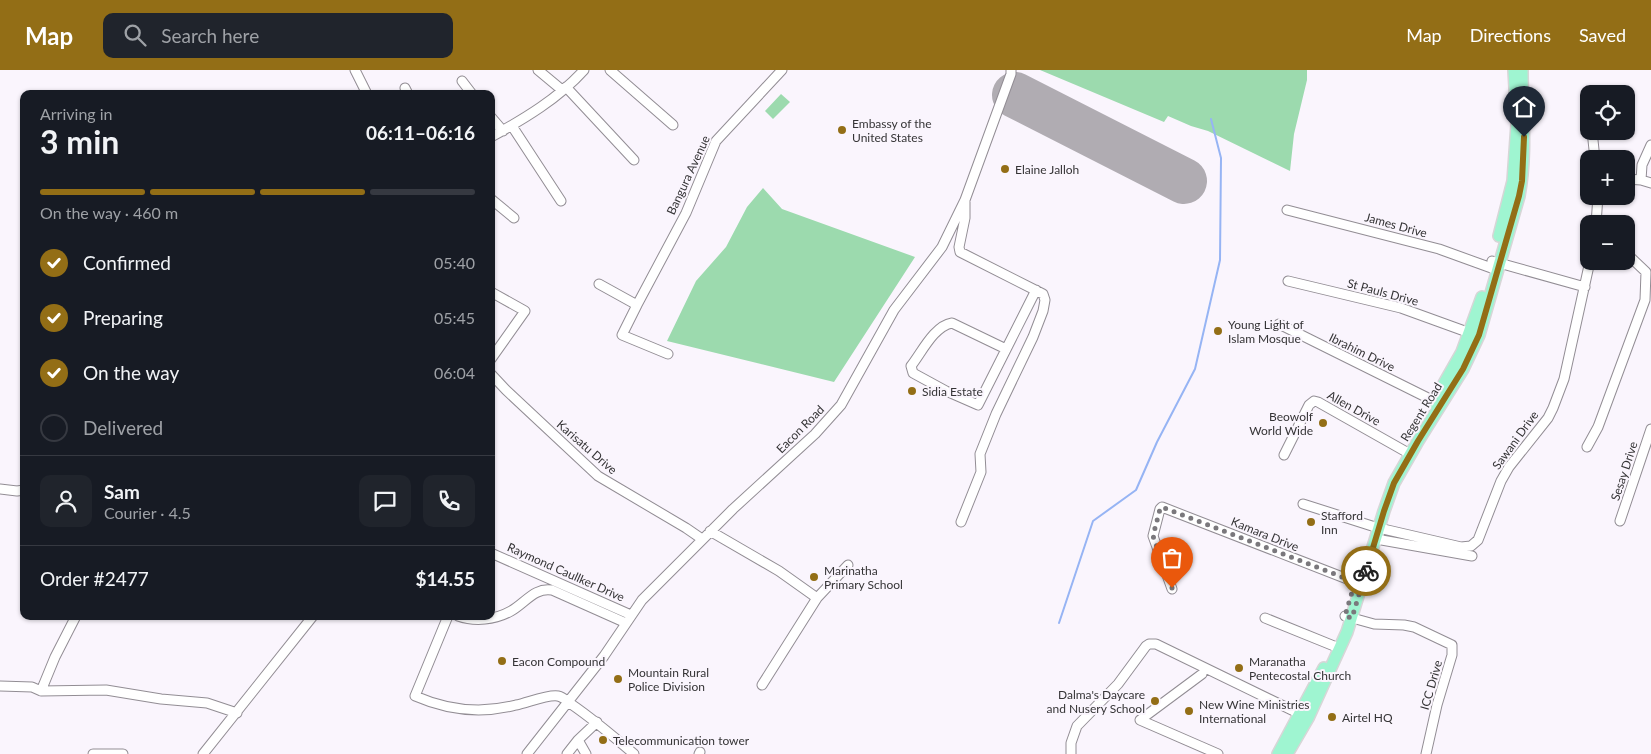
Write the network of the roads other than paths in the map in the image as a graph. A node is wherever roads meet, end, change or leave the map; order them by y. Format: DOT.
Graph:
graph roads {
  1 [pos="355,70"];
  2 [pos="538,70"];
  3 [pos="584,70"];
  4 [pos="610,70"];
  5 [pos="782,70"];
  6 [pos="1011,70"];
  7 [pos="1514,70"];
  8 [pos="1522,70"];
  9 [pos="462,81"];
  10 [pos="564,88"];
  11 [pos="365,90"];
  12 [pos="469,90"];
  13 [pos="495,122"];
  14 [pos="674,125"];
  15 [pos="512,126"];
  16 [pos="502,131"];
  17 [pos="495,135"];
  18 [pos="1651,145"];
  19 [pos="634,160"];
  20 [pos="1635,180"];
  21 [pos="1641,180"];
  22 [pos="1651,183"];
  23 [pos="965,200"];
  24 [pos="561,201"];
  25 [pos="495,202"];
  26 [pos="1287,210"];
  27 [pos="514,218"];
  28 [pos="1635,262"];
  29 [pos="1495,265"];
  30 [pos="1588,270"];
  31 [pos="1288,281"];
  32 [pos="599,284"];
  33 [pos="1585,287"];
  34 [pos="1036,290"];
  35 [pos="495,294"];
  36 [pos="1648,301"];
  37 [pos="637,305"];
  38 [pos="1279,324"];
  39 [pos="1470,333"];
  40 [pos="1006,349"];
  41 [pos="495,353"];
  42 [pos="668,354"];
  43 [pos="495,378"];
  44 [pos="1434,401"];
  45 [pos="1651,430"];
  46 [pos="1587,447"];
  47 [pos="1407,452"];
  48 [pos="1284,456"];
  49 [pos="0,488"];
  50 [pos="20,491"];
  51 [pos="1303,504"];
  52 [pos="1620,521"];
  53 [pos="961,522"];
  54 [pos="710,531"];
  55 [pos="1375,531"];
  56 [pos="702,539"];
  57 [pos="495,555"];
  58 [pos="1472,556"];
  59 [pos="848,565"];
  60 [pos="1355,582"];
  61 [pos="1172,588"];
  62 [pos="817,598"];
  63 [pos="495,617"];
  64 [pos="1349,617"];
  65 [pos="1265,618"];
  66 [pos="628,619"];
  67 [pos="74,620"];
  68 [pos="310,620"];
  69 [pos="446,620"];
  70 [pos="1334,646"];
  71 [pos="1202,674"];
  72 [pos="1323,679"];
  73 [pos="762,685"];
  74 [pos="0,686"];
  75 [pos="42,691"];
  76 [pos="569,702"];
  77 [pos="237,713"];
  78 [pos="1300,714"];
  79 [pos="597,722"];
  80 [pos="578,740"];
  81 [pos="93,754"];
  82 [pos="123,754"];
  83 [pos="203,754"];
  84 [pos="527,754"];
  85 [pos="567,754"];
  86 [pos="586,754"];
  87 [pos="634,754"];
  88 [pos="1071,754"];
  89 [pos="1218,754"];
  90 [pos="1278,754"];
  91 [pos="1287,754"];
  92 [pos="1426,754"];
  1 -- 11 [label="street"];
  2 -- 10 [label="street"];
  3 -- 10 [label="street"];
  4 -- 14 [label="street"];
  5 -- 37 [label="street, Bangura Avenue"];
  6 -- 23 [label="street, Eacon Road"];
  7 -- 29 [label="main road, Regent Road"];
  8 -- 29 [label="main road, Regent Road"];
  9 -- 12 [label="street"];
  10 -- 15 [label="street"];
  10 -- 19 [label="street"];
  13 -- 16 [label="street"];
  15 -- 16 [label="street"];
  15 -- 24 [label="street"];
  16 -- 17 [label="street"];
  18 -- 21 [label="street"];
  20 -- 21 [label="street"];
  21 -- 22 [label="street"];
  23 -- 34 [label="street"];
  23 -- 54 [label="street, Eacon Road"];
  25 -- 27 [label="street"];
  26 -- 29 [label="street, James Drive"];
  28 -- 36 [label="street"];
  29 -- 33 [label="street, James Drive"];
  29 -- 39 [label="main road, Regent Road"];
  29 -- 47 [label="main road, Regent Road"];
  30 -- 33 [label="street"];
  31 -- 39 [label="street, St Pauls Drive"];
  32 -- 37 [label="street"];
  33 -- 55 [label="street, Sawani Drive"];
  34 -- 40 [label="street"];
  34 -- 53 [label="street"];
  35 -- 41 [label="street"];
  36 -- 46 [label="street"];
  37 -- 42 [label="street, Bangura Avenue"];
  38 -- 44 [label="street, Ibrahim Drive"];
  39 -- 44 [label="main road, Regent Road"];
  40 -- 40 [label="street"];
  43 -- 56 [label="street, Karisatu Drive"];
  44 -- 47 [label="main road, Regent Road"];
  45 -- 52 [label="street, Sesay Drive"];
  47 -- 48 [label="street, Allen Drive"];
  47 -- 55 [label="main road, Regent Road"];
  49 -- 50 [label="street"];
  51 -- 55 [label="street"];
  54 -- 56 [label="street, Eacon Road"];
  54 -- 62 [label="street"];
  55 -- 58 [label="street"];
  55 -- 60 [label="main road, Regent Road"];
  55 -- 64 [label="main road, Regent Road"];
  56 -- 66 [label="street, Eacon Road"];
  57 -- 66 [label="street, Raymond Caullker Drive"];
  59 -- 62 [label="street"];
  60 -- 61 [label="street, Kamara Drive"];
  60 -- 64 [label="main road, Regent Road"];
  62 -- 73 [label="street"];
  63 -- 66 [label="street"];
  64 -- 70 [label="main road, Regent Road"];
  64 -- 72 [label="main road, Regent Road"];
  64 -- 92 [label="street, ICC Drive"];
  65 -- 70 [label="street"];
  66 -- 76 [label="street, Eacon Road"];
  67 -- 75 [label="street"];
  68 -- 77 [label="street"];
  69 -- 76 [label="street"];
  70 -- 72 [label="main road, Regent Road"];
  71 -- 89 [label="street"];
  72 -- 78 [label="main road, Regent Road"];
  72 -- 91 [label="main road, Regent Road"];
  74 -- 75 [label="street"];
  75 -- 77 [label="street"];
  76 -- 79 [label="street"];
  76 -- 84 [label="street, Eacon Road"];
  77 -- 83 [label="street"];
  78 -- 88 [label="street"];
  78 -- 90 [label="main road, Regent Road"];
  79 -- 80 [label="street"];
  79 -- 87 [label="street"];
  80 -- 85 [label="street"];
  80 -- 86 [label="street"];
  81 -- 82 [label="street"];
}
